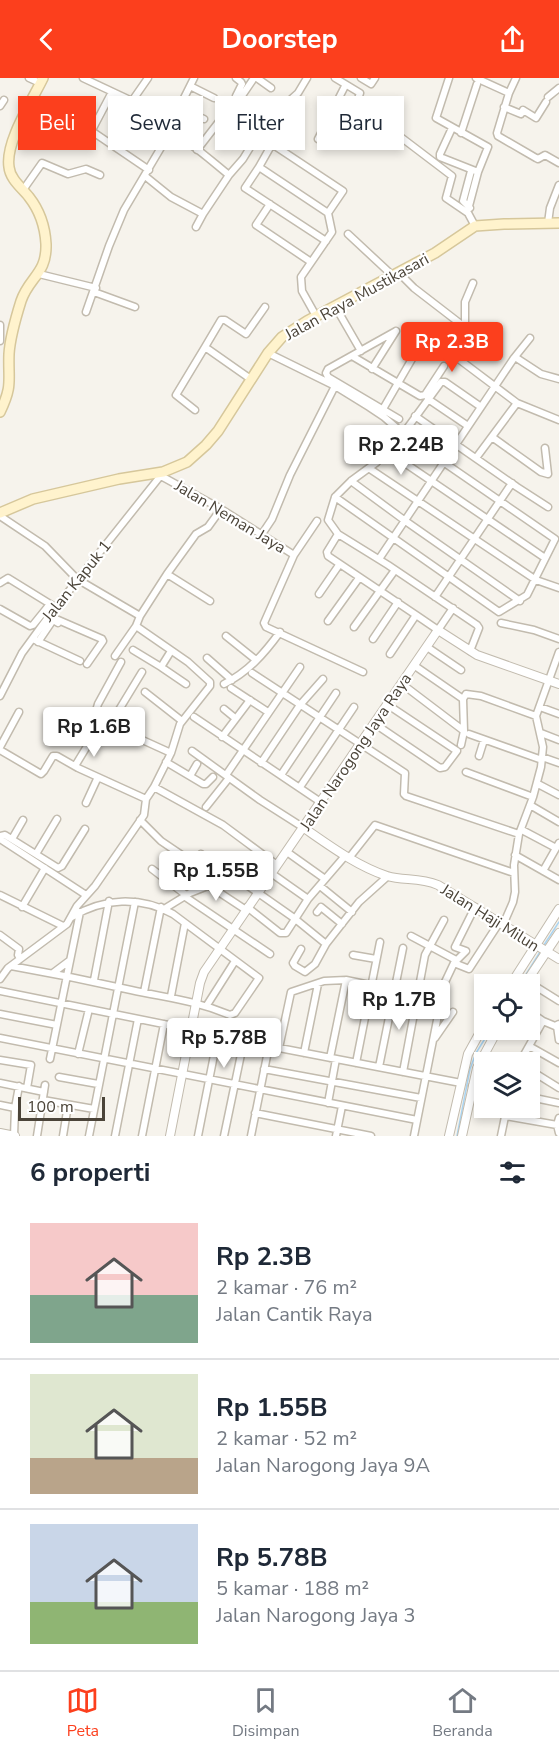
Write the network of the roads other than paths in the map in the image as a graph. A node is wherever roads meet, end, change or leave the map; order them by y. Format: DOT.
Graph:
graph roads {
  1 [pos="29,78"];
  2 [pos="83,78"];
  3 [pos="148,78"];
  4 [pos="194,78"];
  5 [pos="236,78"];
  6 [pos="256,78"];
  7 [pos="307,78"];
  8 [pos="335,78"];
  9 [pos="361,78"];
  10 [pos="375,78"];
  11 [pos="449,78"];
  12 [pos="516,78"];
  13 [pos="42,81"];
  14 [pos="477,81"];
  15 [pos="189,86"];
  16 [pos="345,86"];
  17 [pos="271,88"];
  18 [pos="559,88"];
  19 [pos="112,92"];
  20 [pos="508,93"];
  21 [pos="121,96"];
  22 [pos="136,96"];
  23 [pos="238,96"];
  24 [pos="240,96"];
  25 [pos="295,96"];
  26 [pos="340,96"];
  27 [pos="359,96"];
  28 [pos="214,98"];
  29 [pos="4,100"];
  30 [pos="0,106"];
  31 [pos="504,107"];
  32 [pos="204,120"];
  33 [pos="215,126"];
  34 [pos="452,128"];
  35 [pos="461,133"];
  36 [pos="404,140"];
  37 [pos="203,142"];
  38 [pos="160,150"];
  39 [pos="197,150"];
  40 [pos="248,150"];
  41 [pos="559,163"];
  42 [pos="259,167"];
  43 [pos="475,172"];
  44 [pos="147,173"];
  45 [pos="100,175"];
  46 [pos="229,175"];
  47 [pos="559,184"];
  48 [pos="23,190"];
  49 [pos="270,204"];
  50 [pos="328,213"];
  51 [pos="203,214"];
  52 [pos="548,224"];
  53 [pos="559,224"];
  54 [pos="477,226"];
  55 [pos="196,227"];
  56 [pos="348,234"];
  57 [pos="326,241"];
  58 [pos="311,262"];
  59 [pos="39,274"];
  60 [pos="395,274"];
  61 [pos="473,283"];
  62 [pos="95,290"];
  63 [pos="335,306"];
  64 [pos="135,307"];
  65 [pos="265,307"];
  66 [pos="86,312"];
  67 [pos="316,316"];
  68 [pos="464,324"];
  69 [pos="0,325"];
  70 [pos="427,333"];
  71 [pos="530,338"];
  72 [pos="0,341"];
  73 [pos="206,347"];
  74 [pos="361,351"];
  75 [pos="268,353"];
  76 [pos="352,356"];
  77 [pos="515,357"];
  78 [pos="444,366"];
  79 [pos="372,369"];
  80 [pos="252,380"];
  81 [pos="559,380"];
  82 [pos="396,383"];
  83 [pos="335,386"];
  84 [pos="495,386"];
  85 [pos="428,399"];
  86 [pos="517,403"];
  87 [pos="481,407"];
  88 [pos="382,409"];
  89 [pos="195,410"];
  90 [pos="0,412"];
  91 [pos="416,416"];
  92 [pos="399,418"];
  93 [pos="559,420"];
  94 [pos="468,426"];
  95 [pos="403,434"];
  96 [pos="492,437"];
  97 [pos="456,444"];
  98 [pos="545,448"];
  99 [pos="387,451"];
  100 [pos="476,458"];
  101 [pos="444,463"];
  102 [pos="370,469"];
  103 [pos="162,474"];
  104 [pos="351,481"];
  105 [pos="430,482"];
  106 [pos="512,483"];
  107 [pos="335,497"];
  108 [pos="417,500"];
  109 [pos="499,501"];
  110 [pos="548,507"];
  111 [pos="221,509"];
  112 [pos="0,515"];
  113 [pos="487,519"];
  114 [pos="404,520"];
  115 [pos="317,521"];
  116 [pos="262,534"];
  117 [pos="338,534"];
  118 [pos="392,538"];
  119 [pos="473,538"];
  120 [pos="294,555"];
  121 [pos="545,558"];
  122 [pos="379,559"];
  123 [pos="460,559"];
  124 [pos="339,565"];
  125 [pos="395,570"];
  126 [pos="167,574"];
  127 [pos="448,576"];
  128 [pos="359,578"];
  129 [pos="77,579"];
  130 [pos="536,580"];
  131 [pos="0,583"];
  132 [pos="559,588"];
  133 [pos="379,592"];
  134 [pos="319,594"];
  135 [pos="435,597"];
  136 [pos="210,601"];
  137 [pos="520,601"];
  138 [pos="398,602"];
  139 [pos="52,605"];
  140 [pos="453,608"];
  141 [pos="0,609"];
  142 [pos="416,615"];
  143 [pos="48,616"];
  144 [pos="140,616"];
  145 [pos="328,621"];
  146 [pos="501,623"];
  147 [pos="136,626"];
  148 [pos="354,627"];
  149 [pos="438,630"];
  150 [pos="280,632"];
  151 [pos="226,636"];
  152 [pos="90,638"];
  153 [pos="373,639"];
  154 [pos="559,639"];
  155 [pos="35,640"];
  156 [pos="427,647"];
  157 [pos="133,650"];
  158 [pos="171,651"];
  159 [pos="470,651"];
  160 [pos="390,654"];
  161 [pos="115,656"];
  162 [pos="559,656"];
  163 [pos="207,658"];
  164 [pos="256,660"];
  165 [pos="121,662"];
  166 [pos="415,666"];
  167 [pos="161,667"];
  168 [pos="300,667"];
  169 [pos="461,670"];
  170 [pos="142,672"];
  171 [pos="363,672"];
  172 [pos="252,673"];
  173 [pos="323,679"];
  174 [pos="232,680"];
  175 [pos="550,681"];
  176 [pos="186,684"];
  177 [pos="224,684"];
  178 [pos="402,684"];
  179 [pos="559,684"];
  180 [pos="231,688"];
  181 [pos="145,692"];
  182 [pos="281,693"];
  183 [pos="336,693"];
  184 [pos="0,696"];
  185 [pos="466,696"];
  186 [pos="250,700"];
  187 [pos="300,705"];
  188 [pos="388,705"];
  189 [pos="540,707"];
  190 [pos="354,708"];
  191 [pos="224,710"];
  192 [pos="19,712"];
  193 [pos="268,712"];
  194 [pos="559,714"];
  195 [pos="536,716"];
  196 [pos="194,717"];
  197 [pos="235,718"];
  198 [pos="320,718"];
  199 [pos="182,720"];
  200 [pos="111,723"];
  201 [pos="375,724"];
  202 [pos="339,731"];
  203 [pos="466,732"];
  204 [pos="541,733"];
  205 [pos="222,737"];
  206 [pos="92,738"];
  207 [pos="484,740"];
  208 [pos="559,740"];
  209 [pos="361,745"];
  210 [pos="0,748"];
  211 [pos="459,748"];
  212 [pos="242,750"];
  213 [pos="192,751"];
  214 [pos="171,753"];
  215 [pos="479,756"];
  216 [pos="542,759"];
  217 [pos="166,762"];
  218 [pos="261,763"];
  219 [pos="559,763"];
  220 [pos="197,764"];
  221 [pos="75,766"];
  222 [pos="466,772"];
  223 [pos="281,775"];
  224 [pos="190,776"];
  225 [pos="227,776"];
  226 [pos="98,777"];
  227 [pos="213,777"];
  228 [pos="538,784"];
  229 [pos="154,787"];
  230 [pos="300,787"];
  231 [pos="559,795"];
  232 [pos="533,797"];
  233 [pos="146,800"];
  234 [pos="86,803"];
  235 [pos="322,803"];
  236 [pos="530,805"];
  237 [pos="206,807"];
  238 [pos="57,819"];
  239 [pos="23,820"];
  240 [pos="140,820"];
  241 [pos="559,822"];
  242 [pos="304,828"];
  243 [pos="85,829"];
  244 [pos="520,832"];
  245 [pos="0,837"];
  246 [pos="12,839"];
  247 [pos="558,845"];
  248 [pos="258,852"];
  249 [pos="287,852"];
  250 [pos="36,854"];
  251 [pos="515,855"];
  252 [pos="347,857"];
  253 [pos="195,864"];
  254 [pos="277,865"];
  255 [pos="45,868"];
  256 [pos="152,869"];
  257 [pos="543,871"];
  258 [pos="271,873"];
  259 [pos="514,873"];
  260 [pos="187,875"];
  261 [pos="232,876"];
  262 [pos="388,876"];
  263 [pos="325,879"];
  264 [pos="559,880"];
  265 [pos="208,885"];
  266 [pos="320,886"];
  267 [pos="258,892"];
  268 [pos="0,895"];
  269 [pos="86,895"];
  270 [pos="185,896"];
  271 [pos="308,899"];
  272 [pos="109,901"];
  273 [pos="135,902"];
  274 [pos="22,907"];
  275 [pos="162,908"];
  276 [pos="475,908"];
  277 [pos="247,909"];
  278 [pos="559,909"];
  279 [pos="80,912"];
  280 [pos="317,912"];
  281 [pos="351,912"];
  282 [pos="72,917"];
  283 [pos="294,918"];
  284 [pos="444,920"];
  285 [pos="185,923"];
  286 [pos="342,924"];
  287 [pos="501,924"];
  288 [pos="63,926"];
  289 [pos="233,928"];
  290 [pos="559,933"];
  291 [pos="0,935"];
  292 [pos="411,936"];
  293 [pos="380,942"];
  294 [pos="326,944"];
  295 [pos="429,946"];
  296 [pos="403,948"];
  297 [pos="541,948"];
  298 [pos="219,949"];
  299 [pos="301,949"];
  300 [pos="270,954"];
  301 [pos="353,955"];
  302 [pos="20,959"];
  303 [pos="376,959"];
  304 [pos="559,959"];
  305 [pos="69,961"];
  306 [pos="235,961"];
  307 [pos="455,962"];
  308 [pos="11,966"];
  309 [pos="53,973"];
  310 [pos="519,974"];
  311 [pos="530,974"];
  312 [pos="66,975"];
  313 [pos="0,979"];
  314 [pos="94,980"];
  315 [pos="346,980"];
  316 [pos="318,984"];
  317 [pos="372,984"];
  318 [pos="118,987"];
  319 [pos="395,989"];
  320 [pos="0,991"];
  321 [pos="540,991"];
  322 [pos="144,992"];
  323 [pos="417,994"];
  324 [pos="171,996"];
  325 [pos="437,999"];
  326 [pos="559,1001"];
  327 [pos="196,1002"];
  328 [pos="62,1003"];
  329 [pos="207,1005"];
  330 [pos="89,1009"];
  331 [pos="453,1012"];
  332 [pos="0,1014"];
  333 [pos="112,1014"];
  334 [pos="138,1019"];
  335 [pos="540,1019"];
  336 [pos="543,1021"];
  337 [pos="164,1024"];
  338 [pos="57,1025"];
  339 [pos="558,1025"];
  340 [pos="192,1029"];
  341 [pos="0,1038"];
  342 [pos="244,1040"];
  343 [pos="476,1040"];
  344 [pos="492,1040"];
  345 [pos="559,1040"];
  346 [pos="434,1041"];
  347 [pos="529,1046"];
  348 [pos="279,1048"];
  349 [pos="52,1049"];
  350 [pos="526,1052"];
  351 [pos="304,1053"];
  352 [pos="78,1054"];
  353 [pos="333,1058"];
  354 [pos="50,1059"];
  355 [pos="104,1059"];
  356 [pos="0,1060"];
  357 [pos="356,1063"];
  358 [pos="559,1063"];
  359 [pos="129,1064"];
  360 [pos="379,1067"];
  361 [pos="155,1068"];
  362 [pos="264,1069"];
  363 [pos="403,1072"];
  364 [pos="183,1074"];
  365 [pos="426,1076"];
  366 [pos="540,1076"];
  367 [pos="59,1077"];
  368 [pos="209,1078"];
  369 [pos="332,1081"];
  370 [pos="0,1083"];
  371 [pos="235,1083"];
  372 [pos="460,1083"];
  373 [pos="98,1084"];
  374 [pos="19,1086"];
  375 [pos="472,1086"];
  376 [pos="27,1088"];
  377 [pos="559,1088"];
  378 [pos="260,1090"];
  379 [pos="421,1098"];
  380 [pos="540,1099"];
  381 [pos="43,1100"];
  382 [pos="328,1103"];
  383 [pos="559,1103"];
  384 [pos="0,1105"];
  385 [pos="68,1105"];
  386 [pos="342,1106"];
  387 [pos="15,1108"];
  388 [pos="94,1109"];
  389 [pos="255,1113"];
  390 [pos="506,1118"];
  391 [pos="514,1118"];
  392 [pos="559,1118"];
  393 [pos="417,1120"];
  394 [pos="558,1129"];
  395 [pos="0,1133"];
  396 [pos="336,1133"];
  397 [pos="14,1136"];
  398 [pos="37,1136"];
  399 [pos="63,1136"];
  400 [pos="89,1136"];
  401 [pos="115,1136"];
  402 [pos="142,1136"];
  403 [pos="170,1136"];
  404 [pos="198,1136"];
  405 [pos="224,1136"];
  406 [pos="252,1136"];
  407 [pos="371,1136"];
  408 [pos="414,1136"];
  409 [pos="449,1136"];
  410 [pos="462,1136"];
  411 [pos="501,1136"];
  1 -- 13 [label="street"];
  2 -- 19 [label="street"];
  3 -- 22 [label="street"];
  4 -- 15 [label="street"];
  5 -- 23 [label="street"];
  6 -- 17 [label="street"];
  6 -- 24 [label="street"];
  7 -- 25 [label="street"];
  8 -- 16 [label="street"];
  9 -- 10 [label="street"];
  11 -- 34 [label="street"];
  12 -- 20 [label="street"];
  13 -- 48 [label="main road"];
  14 -- 20 [label="street"];
  14 -- 35 [label="street"];
  15 -- 28 [label="street"];
  15 -- 32 [label="street"];
  16 -- 26 [label="street"];
  16 -- 27 [label="street"];
  18 -- 31 [label="street"];
  19 -- 21 [label="street"];
  19 -- 44 [label="street"];
  20 -- 31 [label="street"];
  29 -- 30 [label="street"];
  31 -- 41 [label="street"];
  33 -- 37 [label="street"];
  34 -- 35 [label="street"];
  34 -- 43 [label="street"];
  35 -- 43 [label="street"];
  36 -- 54 [label="street"];
  38 -- 44 [label="street"];
  39 -- 46 [label="street"];
  40 -- 46 [label="street"];
  42 -- 49 [label="street"];
  42 -- 50 [label="street"];
  42 -- 50 [label="street"];
  43 -- 54 [label="street"];
  44 -- 51 [label="street"];
  44 -- 62 [label="street"];
  45 -- 48 [label="street"];
  46 -- 51 [label="street"];
  47 -- 52 [label="street"];
  48 -- 59 [label="main road"];
  49 -- 57 [label="street"];
  49 -- 58 [label="street"];
  50 -- 57 [label="street"];
  51 -- 55 [label="street"];
  52 -- 53 [label="main road"];
  52 -- 54 [label="main road"];
  54 -- 60 [label="main road, Jalan Raya Mustikasari"];
  56 -- 60 [label="street"];
  57 -- 58 [label="street"];
  58 -- 67 [label="street"];
  59 -- 62 [label="street"];
  59 -- 90 [label="main road"];
  60 -- 63 [label="main road, Jalan Raya Mustikasari"];
  60 -- 68 [label="street"];
  61 -- 68 [label="street"];
  62 -- 64 [label="street"];
  62 -- 66 [label="street"];
  63 -- 67 [label="main road, Jalan Raya Mustikasari"];
  63 -- 74 [label="street"];
  65 -- 73 [label="street"];
  67 -- 75 [label="main road, Jalan Raya Mustikasari"];
  68 -- 84 [label="street"];
  69 -- 72 [label="street"];
  70 -- 82 [label="street"];
  71 -- 77 [label="street"];
  73 -- 80 [label="street"];
  73 -- 89 [label="street"];
  74 -- 76 [label="street"];
  74 -- 79 [label="street"];
  75 -- 80 [label="main road, Jalan Raya Mustikasari"];
  75 -- 83 [label="street"];
  76 -- 79 [label="street"];
  76 -- 88 [label="street"];
  77 -- 81 [label="street"];
  77 -- 84 [label="street"];
  78 -- 82 [label="street"];
  79 -- 82 [label="street"];
  80 -- 103 [label="main road, Jalan Raya Mustikasari"];
  82 -- 88 [label="street"];
  83 -- 95 [label="street"];
  83 -- 116 [label="street"];
  84 -- 86 [label="street"];
  84 -- 87 [label="street"];
  85 -- 87 [label="street"];
  85 -- 91 [label="street"];
  85 -- 94 [label="street"];
  86 -- 93 [label="street"];
  86 -- 96 [label="street"];
  87 -- 94 [label="street"];
  88 -- 92 [label="street"];
  91 -- 95 [label="street"];
  91 -- 97 [label="street"];
  94 -- 97 [label="street"];
  95 -- 99 [label="street"];
  95 -- 101 [label="street"];
  96 -- 98 [label="street"];
  96 -- 100 [label="street"];
  97 -- 100 [label="street"];
  97 -- 101 [label="street"];
  99 -- 102 [label="street"];
  99 -- 105 [label="street"];
  100 -- 106 [label="street"];
  101 -- 105 [label="street"];
  101 -- 109 [label="street"];
  102 -- 104 [label="street"];
  102 -- 108 [label="street"];
  103 -- 111 [label="street, Jalan Neman Jaya"];
  103 -- 112 [label="main road, Jalan Raya Mustikasari"];
  103 -- 129 [label="street, Jalan Kapuk 1"];
  104 -- 107 [label="street"];
  104 -- 114 [label="street"];
  105 -- 108 [label="street"];
  105 -- 113 [label="street"];
  106 -- 109 [label="street"];
  106 -- 110 [label="street"];
  107 -- 117 [label="street"];
  107 -- 118 [label="street"];
  108 -- 114 [label="street"];
  108 -- 119 [label="street"];
  109 -- 113 [label="street"];
  109 -- 121 [label="street"];
  111 -- 116 [label="street, Jalan Neman Jaya"];
  111 -- 126 [label="street"];
  112 -- 129 [label="street"];
  113 -- 119 [label="street"];
  113 -- 121 [label="street"];
  114 -- 118 [label="street"];
  114 -- 123 [label="street"];
  115 -- 120 [label="street"];
  116 -- 120 [label="street, Jalan Neman Jaya"];
  117 -- 122 [label="street"];
  117 -- 124 [label="street"];
  118 -- 122 [label="street"];
  118 -- 127 [label="street"];
  119 -- 123 [label="street"];
  119 -- 130 [label="street"];
  120 -- 150 [label="street, Jalan Neman Jaya"];
  121 -- 130 [label="street"];
  122 -- 125 [label="street"];
  123 -- 127 [label="street"];
  123 -- 137 [label="street"];
  124 -- 128 [label="street"];
  124 -- 134 [label="street"];
  125 -- 133 [label="street"];
  125 -- 135 [label="street"];
  126 -- 136 [label="street"];
  126 -- 144 [label="street"];
  127 -- 135 [label="street"];
  127 -- 137 [label="street"];
  128 -- 133 [label="street"];
  128 -- 145 [label="street"];
  129 -- 139 [label="street, Jalan Kapuk 1"];
  129 -- 144 [label="street"];
  130 -- 132 [label="street"];
  130 -- 137 [label="street"];
  131 -- 139 [label="street"];
  133 -- 138 [label="street"];
  133 -- 148 [label="street"];
  135 -- 140 [label="street"];
  138 -- 142 [label="street"];
  138 -- 153 [label="street"];
  139 -- 141 [label="street"];
  139 -- 143 [label="street, Jalan Kapuk 1"];
  140 -- 149 [label="street"];
  140 -- 159 [label="street"];
  142 -- 149 [label="street"];
  142 -- 160 [label="street"];
  143 -- 155 [label="street, Jalan Kapuk 1"];
  143 -- 155 [label="street"];
  144 -- 147 [label="street"];
  146 -- 154 [label="street"];
  147 -- 158 [label="street"];
  147 -- 161 [label="street"];
  149 -- 156 [label="street, Jalan Narogong Jaya Raya"];
  149 -- 159 [label="street"];
  150 -- 164 [label="street"];
  150 -- 171 [label="street"];
  151 -- 164 [label="street"];
  152 -- 155 [label="street"];
  155 -- 184 [label="street, Jalan Kapuk 1"];
  156 -- 166 [label="street, Jalan Narogong Jaya Raya"];
  156 -- 169 [label="street"];
  157 -- 167 [label="street"];
  158 -- 167 [label="street"];
  158 -- 199 [label="street"];
  159 -- 175 [label="street"];
  162 -- 175 [label="street"];
  163 -- 174 [label="street"];
  164 -- 174 [label="street"];
  165 -- 200 [label="street"];
  166 -- 178 [label="street, Jalan Narogong Jaya Raya"];
  166 -- 185 [label="street"];
  167 -- 176 [label="street"];
  168 -- 182 [label="street"];
  170 -- 200 [label="street"];
  172 -- 182 [label="street"];
  173 -- 187 [label="street"];
  174 -- 177 [label="street"];
  175 -- 179 [label="street"];
  175 -- 189 [label="street"];
  178 -- 188 [label="street, Jalan Narogong Jaya Raya"];
  178 -- 203 [label="street"];
  180 -- 186 [label="street"];
  181 -- 199 [label="street"];
  182 -- 187 [label="street"];
  182 -- 193 [label="street"];
  183 -- 198 [label="street"];
  185 -- 195 [label="street"];
  185 -- 203 [label="street"];
  186 -- 193 [label="street"];
  186 -- 197 [label="street"];
  187 -- 198 [label="street"];
  187 -- 218 [label="street"];
  188 -- 201 [label="street, Jalan Narogong Jaya Raya"];
  188 -- 211 [label="street"];
  189 -- 194 [label="street"];
  189 -- 195 [label="street"];
  190 -- 202 [label="street"];
  191 -- 197 [label="street"];
  192 -- 210 [label="street"];
  193 -- 212 [label="street"];
  195 -- 204 [label="street"];
  196 -- 205 [label="street"];
  197 -- 205 [label="street"];
  198 -- 202 [label="street"];
  198 -- 223 [label="street"];
  199 -- 214 [label="street"];
  200 -- 214 [label="street"];
  201 -- 209 [label="street, Jalan Narogong Jaya Raya"];
  201 -- 211 [label="street"];
  202 -- 209 [label="street"];
  202 -- 230 [label="street"];
  203 -- 207 [label="street"];
  203 -- 211 [label="street"];
  204 -- 208 [label="street"];
  204 -- 216 [label="street"];
  205 -- 212 [label="street"];
  206 -- 221 [label="street"];
  207 -- 215 [label="street"];
  207 -- 216 [label="street"];
  209 -- 235 [label="street, Jalan Narogong Jaya Raya"];
  209 -- 244 [label="street"];
  210 -- 221 [label="street"];
  212 -- 218 [label="street"];
  212 -- 225 [label="street"];
  213 -- 225 [label="street"];
  214 -- 217 [label="street"];
  216 -- 219 [label="street"];
  216 -- 228 [label="street"];
  217 -- 224 [label="street"];
  217 -- 229 [label="street"];
  218 -- 223 [label="street"];
  220 -- 224 [label="street"];
  221 -- 226 [label="street"];
  222 -- 232 [label="street"];
  223 -- 230 [label="street"];
  224 -- 227 [label="street"];
  225 -- 237 [label="street"];
  225 -- 242 [label="street"];
  226 -- 233 [label="street"];
  226 -- 234 [label="street"];
  228 -- 231 [label="street"];
  228 -- 232 [label="street"];
  229 -- 233 [label="street"];
  229 -- 248 [label="street"];
  230 -- 235 [label="street"];
  232 -- 236 [label="street"];
  233 -- 240 [label="street"];
  235 -- 242 [label="street, Jalan Narogong Jaya Raya"];
  236 -- 241 [label="street"];
  236 -- 244 [label="street"];
  238 -- 250 [label="street"];
  239 -- 246 [label="street"];
  240 -- 253 [label="street"];
  240 -- 269 [label="street"];
  242 -- 249 [label="street, Jalan Narogong Jaya Raya"];
  242 -- 252 [label="street, Jalan Haji Milun"];
  243 -- 250 [label="street"];
  244 -- 247 [label="street"];
  244 -- 251 [label="street"];
  245 -- 246 [label="street"];
  245 -- 255 [label="street"];
  246 -- 250 [label="street"];
  247 -- 257 [label="street"];
  248 -- 254 [label="street"];
  248 -- 261 [label="street"];
  249 -- 254 [label="street, Jalan Narogong Jaya Raya"];
  249 -- 263 [label="street"];
  251 -- 257 [label="street"];
  251 -- 259 [label="street"];
  252 -- 259 [label="street"];
  252 -- 262 [label="street, Jalan Haji Milun"];
  252 -- 263 [label="street"];
  253 -- 260 [label="street"];
  253 -- 261 [label="street"];
  254 -- 258 [label="street, Jalan Narogong Jaya Raya"];
  255 -- 269 [label="street"];
  255 -- 274 [label="street"];
  256 -- 270 [label="street"];
  257 -- 264 [label="street"];
  258 -- 267 [label="street, Jalan Narogong Jaya Raya"];
  258 -- 271 [label="street"];
  259 -- 287 [label="street"];
  261 -- 265 [label="street"];
  261 -- 267 [label="street"];
  262 -- 276 [label="street, Jalan Haji Milun"];
  262 -- 281 [label="street"];
  263 -- 266 [label="street"];
  265 -- 270 [label="street"];
  265 -- 277 [label="street"];
  266 -- 271 [label="street"];
  266 -- 281 [label="street"];
  267 -- 277 [label="street, Jalan Narogong Jaya Raya"];
  267 -- 283 [label="street"];
  268 -- 274 [label="street"];
  269 -- 282 [label="street"];
  270 -- 275 [label="street"];
  270 -- 289 [label="street"];
  271 -- 283 [label="street"];
  272 -- 273 [label="street"];
  272 -- 279 [label="street"];
  272 -- 314 [label="street"];
  273 -- 275 [label="street"];
  273 -- 318 [label="street"];
  274 -- 288 [label="street"];
  275 -- 285 [label="street"];
  275 -- 322 [label="street"];
  276 -- 287 [label="street, Jalan Haji Milun"];
  276 -- 307 [label="street"];
  277 -- 283 [label="street"];
  277 -- 289 [label="street, Jalan Narogong Jaya Raya"];
  278 -- 297 [label="street"];
  279 -- 282 [label="street"];
  279 -- 305 [label="street"];
  280 -- 286 [label="street"];
  281 -- 286 [label="street"];
  282 -- 288 [label="street"];
  283 -- 294 [label="street"];
  284 -- 295 [label="street"];
  285 -- 298 [label="street"];
  285 -- 324 [label="street"];
  286 -- 294 [label="street"];
  287 -- 297 [label="street, Jalan Haji Milun"];
  287 -- 307 [label="street"];
  288 -- 302 [label="street"];
  289 -- 298 [label="street, Jalan Narogong Jaya Raya"];
  289 -- 300 [label="street"];
  290 -- 297 [label="street"];
  291 -- 302 [label="street"];
  292 -- 295 [label="street"];
  293 -- 303 [label="street"];
  294 -- 299 [label="street"];
  295 -- 307 [label="street"];
  295 -- 323 [label="street"];
  296 -- 319 [label="street"];
  297 -- 304 [label="street, Jalan Haji Milun"];
  297 -- 310 [label="street"];
  297 -- 311 [label="street"];
  298 -- 306 [label="street"];
  298 -- 327 [label="street, Jalan Narogong Jaya Raya"];
  301 -- 303 [label="street"];
  302 -- 308 [label="street"];
  303 -- 317 [label="street"];
  305 -- 309 [label="street"];
  305 -- 312 [label="street"];
  306 -- 329 [label="street"];
  306 -- 329 [label="street"];
  307 -- 325 [label="street"];
  308 -- 309 [label="street"];
  308 -- 313 [label="street"];
  309 -- 312 [label="street"];
  312 -- 314 [label="street"];
  312 -- 328 [label="street"];
  314 -- 318 [label="street"];
  315 -- 316 [label="street"];
  315 -- 317 [label="street"];
  315 -- 353 [label="street"];
  316 -- 348 [label="street"];
  316 -- 351 [label="street"];
  317 -- 319 [label="street"];
  317 -- 357 [label="street"];
  318 -- 322 [label="street"];
  318 -- 333 [label="street"];
  319 -- 323 [label="street"];
  319 -- 360 [label="street"];
  320 -- 328 [label="street"];
  321 -- 326 [label="street"];
  322 -- 324 [label="street"];
  323 -- 325 [label="street"];
  323 -- 363 [label="street"];
  324 -- 327 [label="street"];
  325 -- 346 [label="street"];
  327 -- 329 [label="street"];
  327 -- 340 [label="street, Jalan Narogong Jaya Raya"];
  328 -- 330 [label="street"];
  328 -- 338 [label="street"];
  330 -- 333 [label="street"];
  330 -- 352 [label="street"];
  331 -- 346 [label="street"];
  332 -- 338 [label="street"];
  333 -- 334 [label="street"];
  333 -- 355 [label="street"];
  334 -- 337 [label="street"];
  334 -- 359 [label="street"];
  335 -- 336 [label="street"];
  336 -- 339 [label="street"];
  336 -- 347 [label="street"];
  337 -- 340 [label="street"];
  337 -- 361 [label="street"];
  338 -- 349 [label="street"];
  339 -- 345 [label="street"];
  340 -- 364 [label="street, Jalan Narogong Jaya Raya"];
  340 -- 368 [label="street"];
  341 -- 349 [label="street"];
  342 -- 371 [label="street"];
  343 -- 372 [label="street"];
  344 -- 375 [label="street"];
  346 -- 365 [label="street"];
  347 -- 350 [label="street"];
  347 -- 358 [label="street"];
  348 -- 351 [label="street"];
  348 -- 362 [label="street"];
  349 -- 352 [label="street"];
  349 -- 354 [label="street"];
  351 -- 353 [label="street"];
  352 -- 355 [label="street"];
  353 -- 357 [label="street"];
  353 -- 369 [label="street"];
  355 -- 359 [label="street"];
  355 -- 373 [label="street"];
  356 -- 376 [label="street"];
  357 -- 360 [label="street"];
  359 -- 361 [label="street"];
  359 -- 401 [label="street"];
  360 -- 363 [label="street"];
  361 -- 364 [label="street"];
  361 -- 402 [label="street"];
  362 -- 369 [label="street"];
  362 -- 378 [label="street"];
  363 -- 365 [label="street"];
  364 -- 368 [label="street"];
  364 -- 403 [label="street, Jalan Narogong Jaya Raya"];
  365 -- 372 [label="street"];
  365 -- 379 [label="street"];
  366 -- 377 [label="street"];
  367 -- 373 [label="street"];
  368 -- 371 [label="street"];
  368 -- 404 [label="street"];
  369 -- 379 [label="street"];
  369 -- 382 [label="street"];
  370 -- 374 [label="street"];
  371 -- 378 [label="street"];
  371 -- 405 [label="street"];
  372 -- 409 [label="street"];
  373 -- 388 [label="street"];
  374 -- 376 [label="street"];
  374 -- 387 [label="street"];
  375 -- 410 [label="street"];
  376 -- 381 [label="street"];
  378 -- 382 [label="street"];
  378 -- 389 [label="street"];
  379 -- 393 [label="street"];
  380 -- 383 [label="street"];
  381 -- 385 [label="street"];
  381 -- 398 [label="street"];
  382 -- 386 [label="street"];
  384 -- 387 [label="street"];
  385 -- 388 [label="street"];
  385 -- 399 [label="street"];
  386 -- 393 [label="street"];
  386 -- 396 [label="street"];
  387 -- 397 [label="street"];
  388 -- 400 [label="street"];
  389 -- 396 [label="street"];
  389 -- 406 [label="street"];
  390 -- 411 [label="street"];
  391 -- 394 [label="street"];
  392 -- 394 [label="street"];
  393 -- 408 [label="street"];
  395 -- 397 [label="street"];
  396 -- 407 [label="street"];
}
